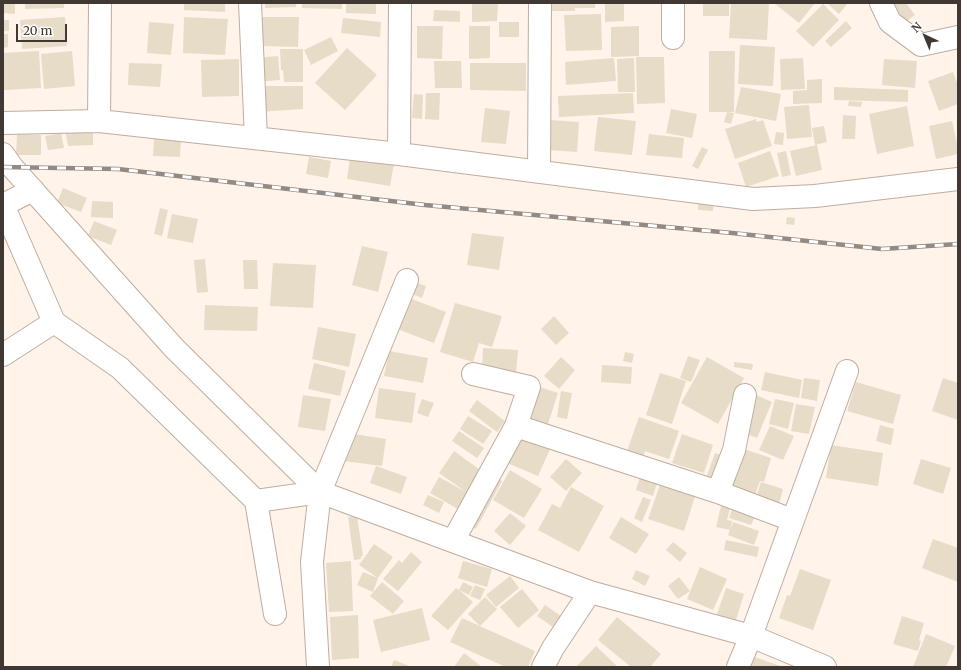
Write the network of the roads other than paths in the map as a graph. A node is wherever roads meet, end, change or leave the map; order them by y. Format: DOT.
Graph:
graph roads {
  1 [pos="100,3"];
  2 [pos="250,3"];
  3 [pos="400,3"];
  4 [pos="540,3"];
  5 [pos="673,3"];
  6 [pos="881,3"];
  7 [pos="958,37"];
  8 [pos="673,38"];
  9 [pos="99,121"];
  10 [pos="3,123"];
  11 [pos="256,138"];
  12 [pos="3,154"];
  13 [pos="399,154"];
  14 [pos="539,172"];
  15 [pos="958,179"];
  16 [pos="33,190"];
  17 [pos="3,205"];
  18 [pos="407,280"];
  19 [pos="54,322"];
  20 [pos="3,355"];
  21 [pos="847,371"];
  22 [pos="473,374"];
  23 [pos="746,395"];
  24 [pos="516,426"];
  25 [pos="320,492"];
  26 [pos="718,492"];
  27 [pos="256,501"];
  28 [pos="792,520"];
  29 [pos="453,541"];
  30 [pos="590,592"];
  31 [pos="275,614"];
  32 [pos="751,636"];
  33 [pos="318,667"];
  34 [pos="543,667"];
  35 [pos="738,667"];
  36 [pos="825,667"];
  1 -- 9 [label="street"];
  2 -- 11 [label="street"];
  3 -- 13 [label="street"];
  4 -- 14 [label="street"];
  5 -- 8 [label="street"];
  6 -- 7 [label="street"];
  9 -- 10 [label="street"];
  9 -- 11 [label="street"];
  11 -- 13 [label="street"];
  12 -- 16 [label="street"];
  13 -- 14 [label="street"];
  14 -- 15 [label="street"];
  16 -- 17 [label="street"];
  16 -- 25 [label="street"];
  17 -- 19 [label="street"];
  18 -- 25 [label="street"];
  19 -- 20 [label="street"];
  19 -- 27 [label="street"];
  21 -- 28 [label="street"];
  22 -- 24 [label="street"];
  23 -- 26 [label="street"];
  24 -- 26 [label="street"];
  24 -- 29 [label="street"];
  25 -- 27 [label="street"];
  25 -- 29 [label="street"];
  25 -- 33 [label="street"];
  26 -- 28 [label="street"];
  27 -- 31 [label="street"];
  28 -- 32 [label="street"];
  29 -- 30 [label="street"];
  30 -- 32 [label="street"];
  30 -- 34 [label="street"];
  32 -- 35 [label="street"];
  32 -- 36 [label="street"];
}
